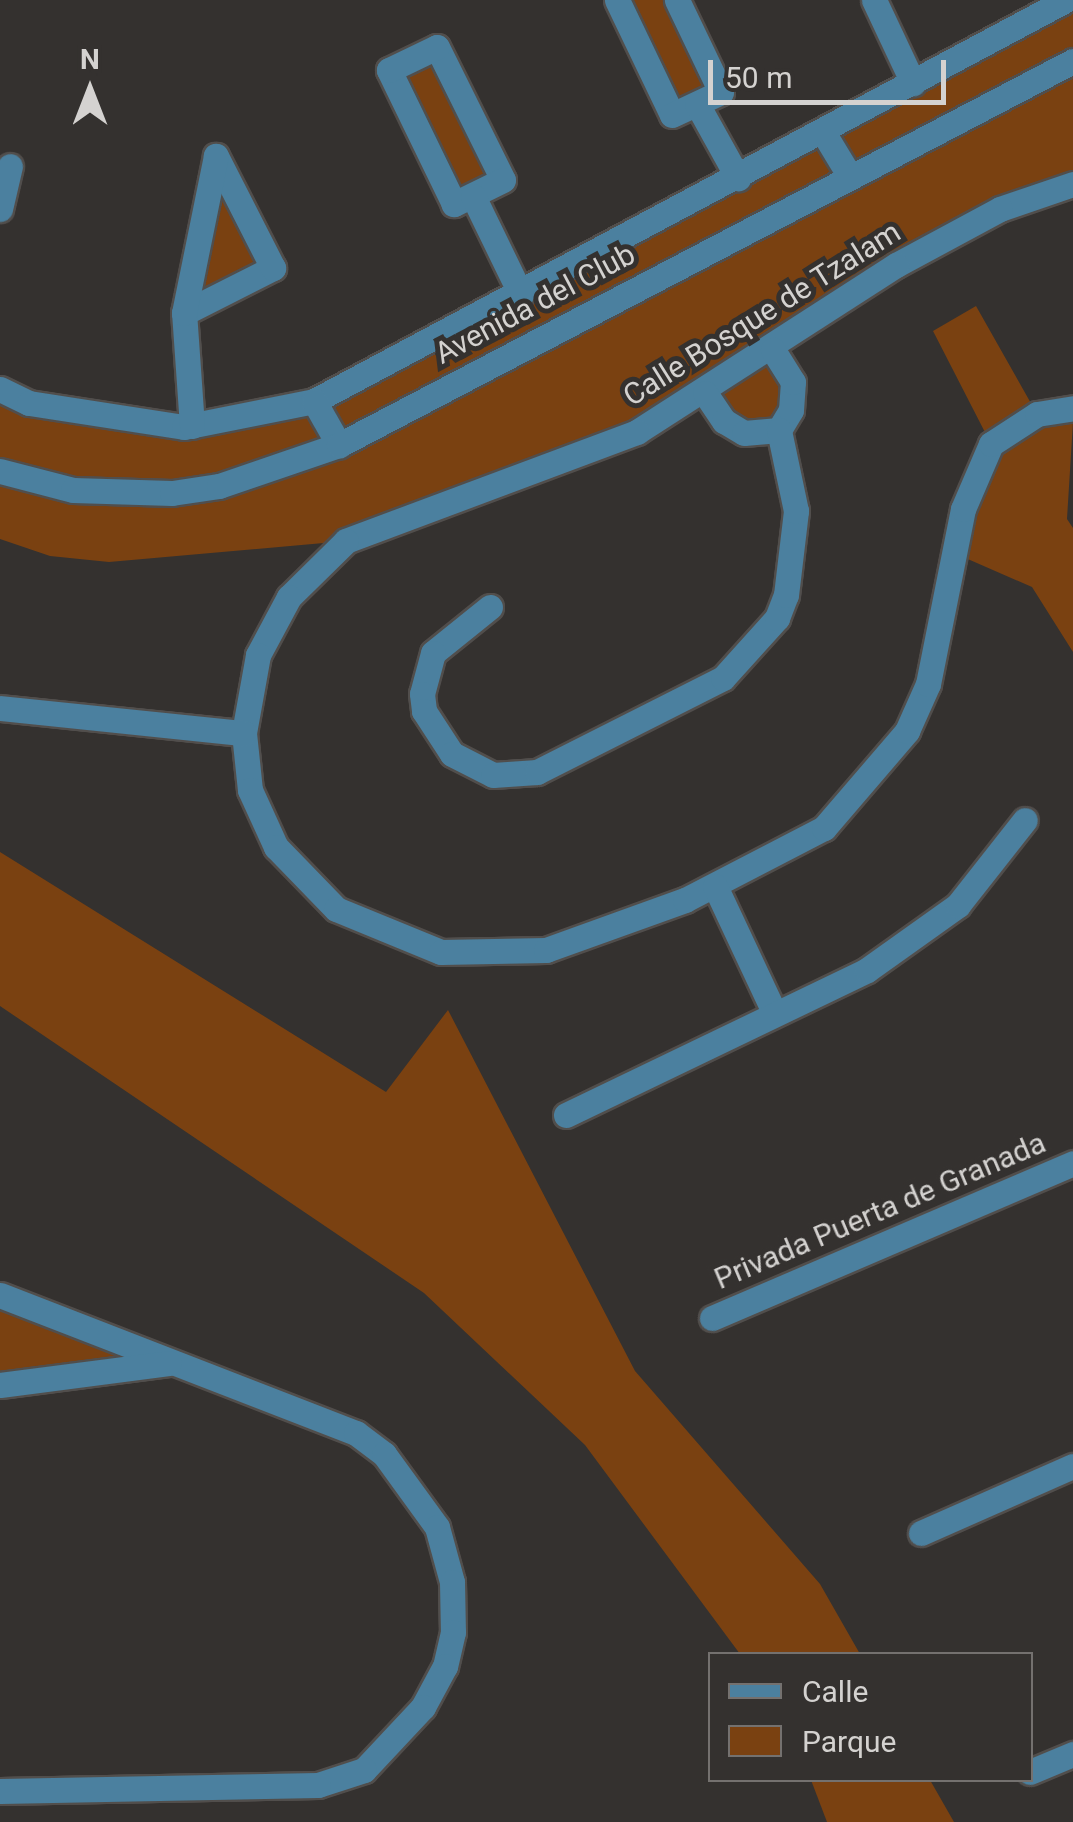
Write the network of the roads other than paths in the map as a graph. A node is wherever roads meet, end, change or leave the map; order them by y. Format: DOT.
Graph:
graph roads {
  1 [pos="617,0"];
  2 [pos="677,0"];
  3 [pos="1066,0"];
  4 [pos="880,2"];
  5 [pos="1073,61"];
  6 [pos="913,83"];
  7 [pos="697,104"];
  8 [pos="823,132"];
  9 [pos="10,166"];
  10 [pos="849,175"];
  11 [pos="738,178"];
  12 [pos="1073,184"];
  13 [pos="473,196"];
  14 [pos="0,209"];
  15 [pos="521,294"];
  16 [pos="184,313"];
  17 [pos="773,350"];
  18 [pos="0,389"];
  19 [pos="705,393"];
  20 [pos="314,401"];
  21 [pos="1073,408"];
  22 [pos="192,426"];
  23 [pos="778,430"];
  24 [pos="339,445"];
  25 [pos="0,471"];
  26 [pos="490,607"];
  27 [pos="0,708"];
  28 [pos="244,733"];
  29 [pos="1026,820"];
  30 [pos="714,886"];
  31 [pos="775,1014"];
  32 [pos="566,1115"];
  33 [pos="1073,1164"];
  34 [pos="0,1295"];
  35 [pos="712,1318"];
  36 [pos="174,1362"];
  37 [pos="0,1384"];
  38 [pos="1073,1466"];
  39 [pos="921,1533"];
  40 [pos="1073,1754"];
  41 [pos="1033,1771"];
  42 [pos="0,1791"];
  1 -- 7 [label="street"];
  2 -- 7 [label="street"];
  3 -- 6 [label="street, Avenida del Club"];
  4 -- 6 [label="street"];
  5 -- 10 [label="street, Avenida del Club"];
  6 -- 8 [label="street, Avenida del Club"];
  7 -- 11 [label="street"];
  8 -- 10 [label="street"];
  8 -- 11 [label="street, Avenida del Club"];
  9 -- 14 [label="street"];
  10 -- 24 [label="street, Avenida del Club"];
  11 -- 15 [label="street, Avenida del Club"];
  12 -- 17 [label="street, Calle Bosque de Tzalam"];
  13 -- 13 [label="street"];
  13 -- 15 [label="street"];
  15 -- 20 [label="street, Avenida del Club"];
  16 -- 16 [label="street"];
  16 -- 22 [label="street"];
  17 -- 19 [label="street, Calle Bosque de Tzalam"];
  17 -- 23 [label="street"];
  18 -- 22 [label="street, Avenida del Club"];
  19 -- 23 [label="street"];
  19 -- 28 [label="street, Calle Bosque de Tzalam"];
  20 -- 22 [label="street, Avenida del Club"];
  20 -- 24 [label="street"];
  21 -- 30 [label="street, Calle Bosque de Tzalam"];
  23 -- 26 [label="street"];
  24 -- 25 [label="street, Avenida del Club"];
  27 -- 28 [label="street"];
  28 -- 30 [label="street, Calle Bosque de Tzalam"];
  29 -- 31 [label="street"];
  30 -- 31 [label="street"];
  31 -- 32 [label="street"];
  33 -- 35 [label="street, Privada Puerta de Granada"];
  34 -- 36 [label="street"];
  36 -- 37 [label="street"];
  36 -- 42 [label="street"];
  38 -- 39 [label="street"];
  40 -- 41 [label="street"];
}
